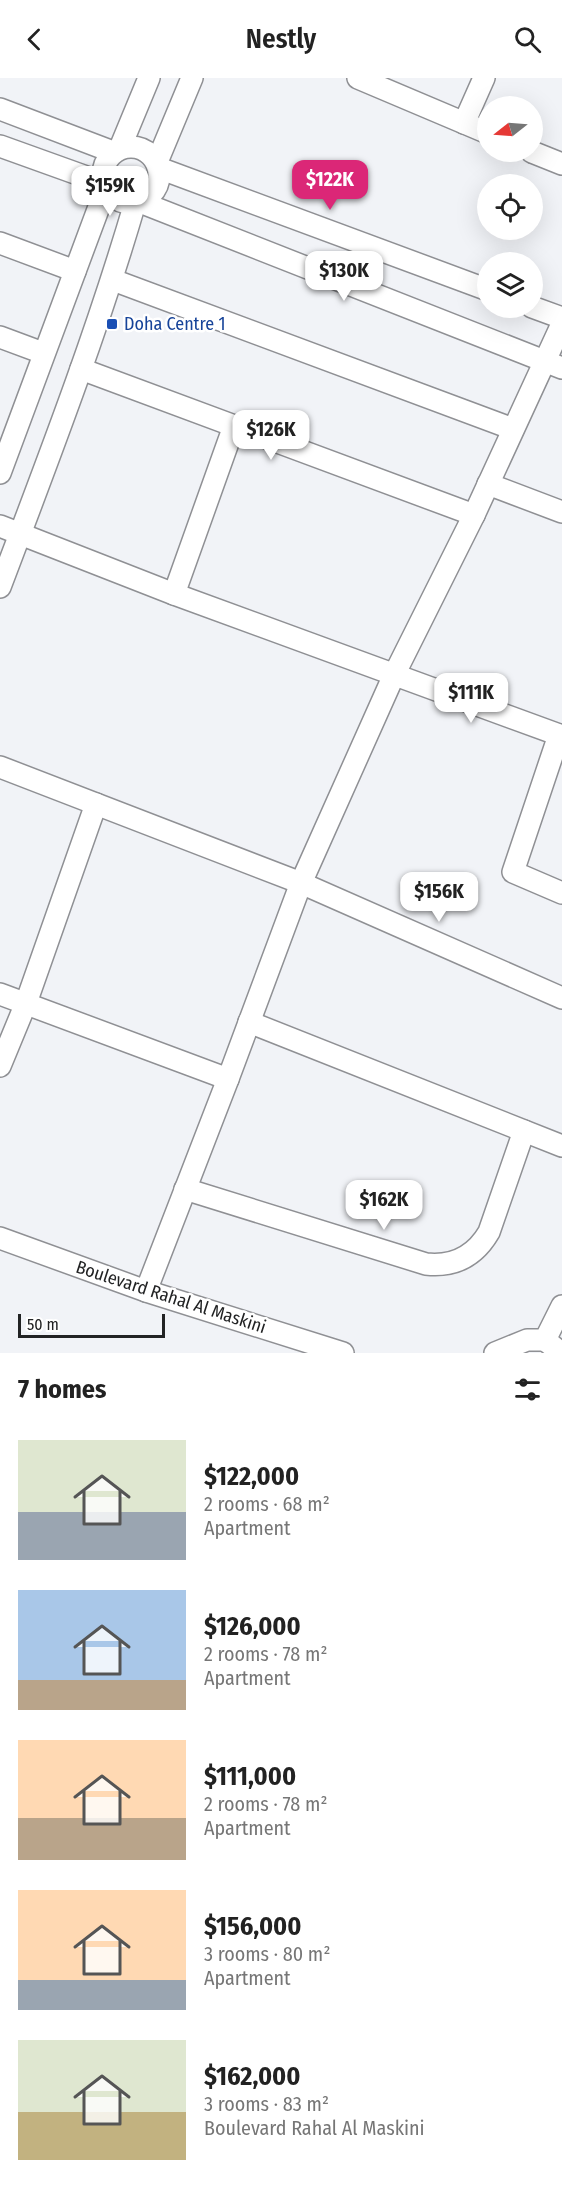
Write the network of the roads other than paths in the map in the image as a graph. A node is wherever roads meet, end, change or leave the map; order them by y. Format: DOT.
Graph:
graph roads {
  1 [pos="149,78"];
  2 [pos="192,78"];
  3 [pos="358,78"];
  4 [pos="484,78"];
  5 [pos="0,109"];
  6 [pos="464,123"];
  7 [pos="477,128"];
  8 [pos="0,146"];
  9 [pos="117,150"];
  10 [pos="543,156"];
  11 [pos="562,164"];
  12 [pos="158,165"];
  13 [pos="104,186"];
  14 [pos="138,203"];
  15 [pos="0,243"];
  16 [pos="75,271"];
  17 [pos="113,280"];
  18 [pos="477,286"];
  19 [pos="543,311"];
  20 [pos="562,318"];
  21 [pos="562,324"];
  22 [pos="0,337"];
  23 [pos="43,353"];
  24 [pos="554,364"];
  25 [pos="81,369"];
  26 [pos="234,426"];
  27 [pos="513,429"];
  28 [pos="0,473"];
  29 [pos="488,484"];
  30 [pos="562,512"];
  31 [pos="474,515"];
  32 [pos="10,530"];
  33 [pos="0,587"];
  34 [pos="174,594"];
  35 [pos="394,675"];
  36 [pos="561,736"];
  37 [pos="0,767"];
  38 [pos="96,804"];
  39 [pos="301,883"];
  40 [pos="562,893"];
  41 [pos="0,994"];
  42 [pos="562,998"];
  43 [pos="26,1003"];
  44 [pos="249,1022"];
  45 [pos="0,1066"];
  46 [pos="228,1079"];
  47 [pos="524,1131"];
  48 [pos="562,1146"];
  49 [pos="184,1189"];
  50 [pos="0,1238"];
  51 [pos="146,1291"];
  52 [pos="562,1306"];
  53 [pos="553,1347"];
  54 [pos="343,1353"];
  55 [pos="495,1353"];
  1 -- 9 [label="street"];
  2 -- 12 [label="street"];
  3 -- 6 [label="street"];
  4 -- 6 [label="street"];
  5 -- 9 [label="street"];
  6 -- 7 [label="street"];
  8 -- 13 [label="street"];
  9 -- 12 [label="street"];
  9 -- 13 [label="street"];
  10 -- 11 [label="street"];
  12 -- 14 [label="street"];
  12 -- 18 [label="street"];
  13 -- 14 [label="street"];
  13 -- 16 [label="street"];
  14 -- 17 [label="street"];
  14 -- 24 [label="street"];
  15 -- 16 [label="street"];
  16 -- 23 [label="street"];
  17 -- 25 [label="street"];
  17 -- 27 [label="street"];
  19 -- 20 [label="street"];
  21 -- 24 [label="street"];
  22 -- 23 [label="street"];
  23 -- 28 [label="street"];
  24 -- 27 [label="street"];
  25 -- 26 [label="street"];
  25 -- 32 [label="street"];
  26 -- 31 [label="street"];
  26 -- 34 [label="street"];
  27 -- 29 [label="street"];
  29 -- 30 [label="street"];
  29 -- 31 [label="street"];
  31 -- 35 [label="street"];
  32 -- 33 [label="street"];
  32 -- 34 [label="street"];
  34 -- 35 [label="street"];
  35 -- 36 [label="street"];
  35 -- 39 [label="street"];
  36 -- 40 [label="street"];
  37 -- 38 [label="street"];
  38 -- 39 [label="street"];
  38 -- 43 [label="street"];
  39 -- 42 [label="street"];
  39 -- 44 [label="street"];
  41 -- 43 [label="street"];
  43 -- 45 [label="street"];
  43 -- 46 [label="street"];
  44 -- 46 [label="street"];
  44 -- 47 [label="street"];
  46 -- 49 [label="street"];
  47 -- 48 [label="street"];
  47 -- 49 [label="street"];
  49 -- 51 [label="street"];
  50 -- 51 [label="street, Boulevard Rahal Al Maskini"];
  51 -- 54 [label="street, Boulevard Rahal Al Maskini"];
  52 -- 53 [label="street"];
  53 -- 55 [label="street"];
}
